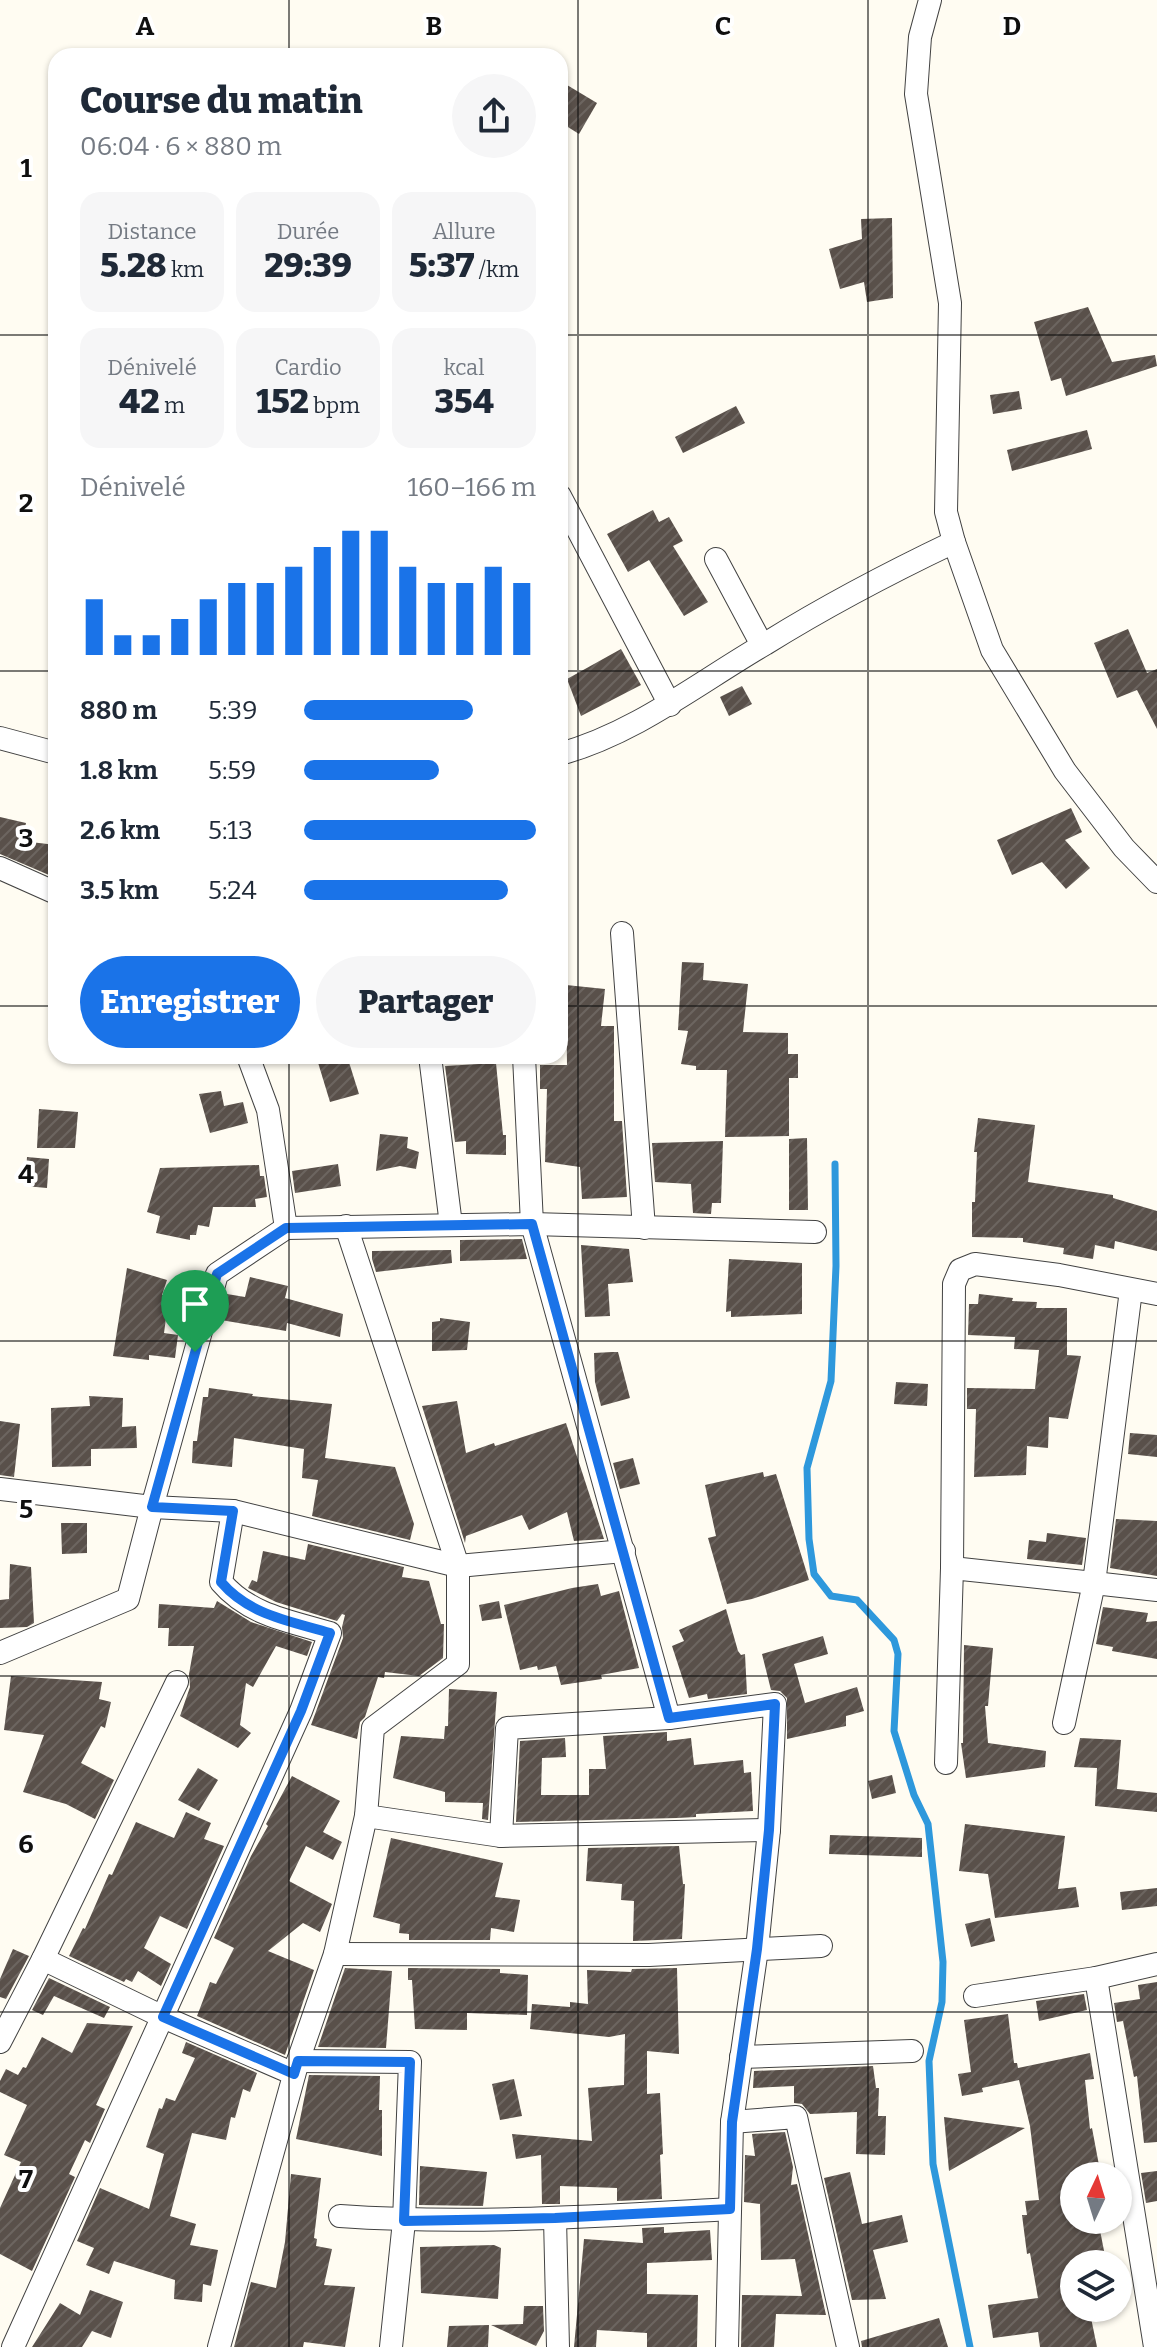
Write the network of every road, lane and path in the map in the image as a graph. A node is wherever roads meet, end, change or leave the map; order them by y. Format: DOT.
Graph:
graph roads {
  1 [pos="930,0"];
  2 [pos="568,511"];
  3 [pos="954,542"];
  4 [pos="716,559"];
  5 [pos="762,645"];
  6 [pos="670,705"];
  7 [pos="0,738"];
  8 [pos="48,751"];
  9 [pos="568,752"];
  10 [pos="0,868"];
  11 [pos="1157,882"];
  12 [pos="48,889"];
  13 [pos="622,933"];
  14 [pos="251,1064"];
  15 [pos="431,1064"];
  16 [pos="524,1064"];
  17 [pos="532,1224"];
  18 [pos="451,1225"];
  19 [pos="346,1226"];
  20 [pos="286,1228"];
  21 [pos="644,1228"];
  22 [pos="815,1232"];
  23 [pos="1131,1290"];
  24 [pos="1157,1294"];
  25 [pos="0,1489"];
  26 [pos="152,1507"];
  27 [pos="233,1511"];
  28 [pos="624,1551"];
  29 [pos="458,1566"];
  30 [pos="952,1568"];
  31 [pos="1094,1583"];
  32 [pos="1157,1590"];
  33 [pos="0,1653"];
  34 [pos="177,1682"];
  35 [pos="669,1718"];
  36 [pos="1064,1723"];
  37 [pos="946,1763"];
  38 [pos="366,1816"];
  39 [pos="769,1830"];
  40 [pos="501,1836"];
  41 [pos="821,1946"];
  42 [pos="757,1949"];
  43 [pos="335,1954"];
  44 [pos="43,1959"];
  45 [pos="1157,1964"];
  46 [pos="1096,1978"];
  47 [pos="975,1996"];
  48 [pos="163,2017"];
  49 [pos="0,2042"];
  50 [pos="912,2051"];
  51 [pos="741,2057"];
  52 [pos="296,2068"];
  53 [pos="732,2122"];
  54 [pos="730,2209"];
  55 [pos="340,2216"];
  56 [pos="555,2218"];
  57 [pos="404,2221"];
  58 [pos="13,2347"];
  59 [pos="219,2347"];
  60 [pos="391,2347"];
  61 [pos="558,2347"];
  62 [pos="727,2347"];
  63 [pos="848,2347"];
  64 [pos="1155,2347"];
  1 -- 3 [label="street"];
  2 -- 6 [label="street"];
  3 -- 5 [label="street"];
  3 -- 11 [label="street"];
  4 -- 5 [label="street"];
  5 -- 6 [label="street"];
  6 -- 9 [label="street"];
  7 -- 8 [label="street"];
  10 -- 12 [label="street"];
  13 -- 21 [label="street"];
  14 -- 20 [label="street"];
  15 -- 18 [label="street"];
  16 -- 17 [label="street"];
  17 -- 18 [label="street"];
  17 -- 21 [label="street"];
  17 -- 28 [label="street"];
  18 -- 19 [label="street"];
  19 -- 20 [label="street"];
  19 -- 29 [label="street"];
  20 -- 26 [label="street"];
  21 -- 22 [label="street"];
  23 -- 24 [label="street"];
  23 -- 30 [label="street"];
  23 -- 31 [label="street"];
  25 -- 26 [label="street"];
  26 -- 27 [label="street"];
  26 -- 33 [label="street"];
  27 -- 29 [label="street"];
  27 -- 48 [label="street"];
  28 -- 29 [label="street"];
  28 -- 35 [label="street"];
  29 -- 38 [label="street"];
  30 -- 31 [label="street"];
  30 -- 37 [label="street"];
  31 -- 32 [label="street"];
  31 -- 36 [label="street"];
  34 -- 44 [label="street"];
  35 -- 39 [label="street"];
  35 -- 40 [label="street"];
  38 -- 40 [label="street"];
  38 -- 43 [label="street"];
  39 -- 40 [label="street"];
  39 -- 42 [label="street"];
  41 -- 42 [label="street"];
  42 -- 43 [label="street"];
  42 -- 51 [label="street"];
  43 -- 52 [label="street"];
  44 -- 48 [label="street"];
  44 -- 49 [label="street"];
  45 -- 46 [label="street"];
  46 -- 47 [label="street"];
  46 -- 64 [label="street"];
  48 -- 52 [label="street"];
  48 -- 58 [label="street"];
  50 -- 51 [label="street"];
  51 -- 53 [label="street"];
  52 -- 57 [label="street"];
  52 -- 59 [label="street"];
  53 -- 54 [label="street"];
  53 -- 63 [label="street"];
  54 -- 56 [label="street"];
  54 -- 62 [label="street"];
  55 -- 57 [label="street"];
  56 -- 57 [label="street"];
  56 -- 61 [label="street"];
  57 -- 60 [label="street"];
}
